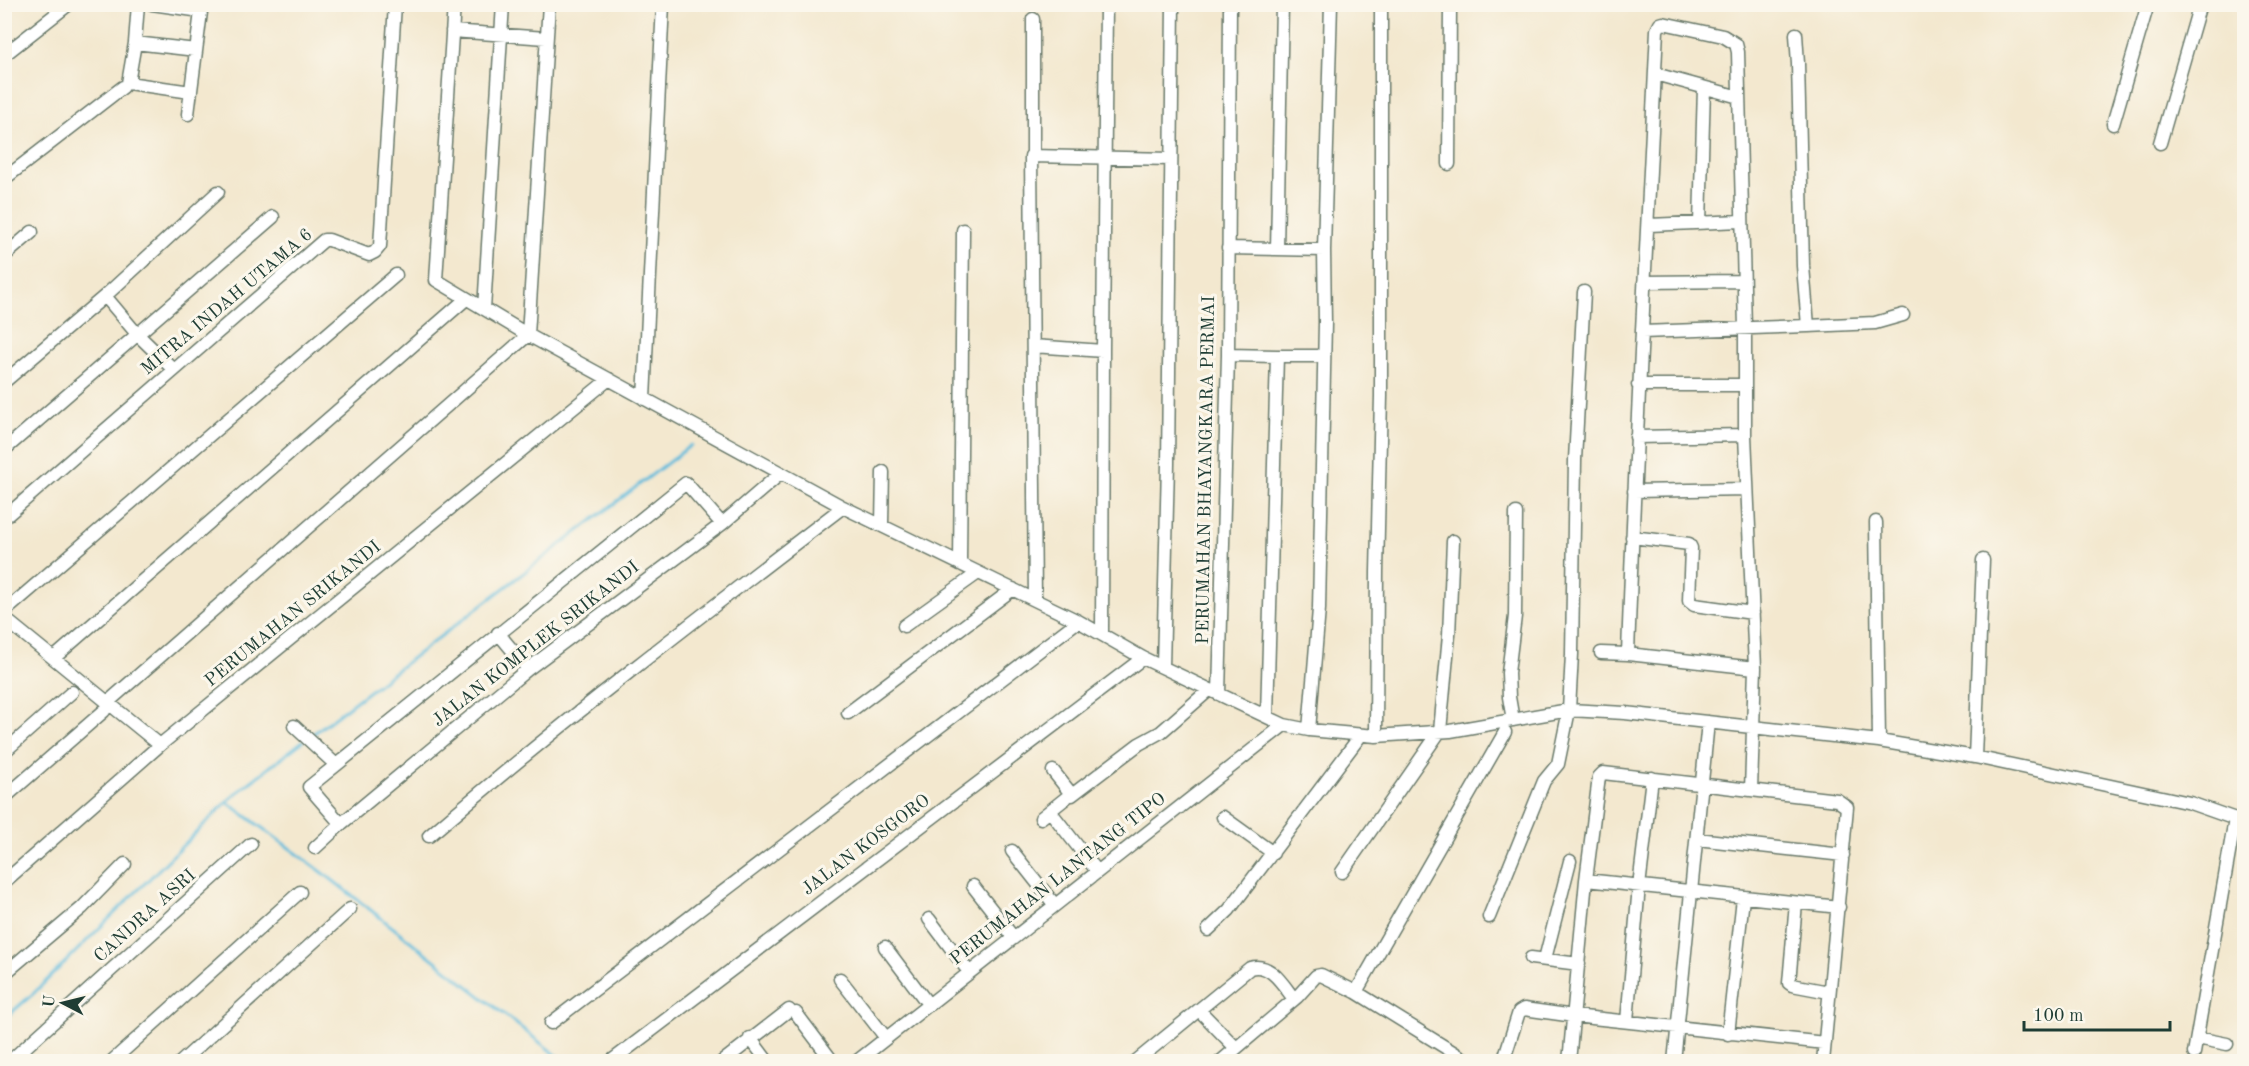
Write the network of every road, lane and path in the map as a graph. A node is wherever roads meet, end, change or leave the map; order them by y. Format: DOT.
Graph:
graph roads {
  1 [pos="69,4"];
  2 [pos="138,4"];
  3 [pos="152,4"];
  4 [pos="395,4"];
  5 [pos="453,4"];
  6 [pos="504,4"];
  7 [pos="549,4"];
  8 [pos="663,4"];
  9 [pos="1106,4"];
  10 [pos="1173,4"];
  11 [pos="1230,4"];
  12 [pos="1282,4"];
  13 [pos="1331,4"];
  14 [pos="1381,4"];
  15 [pos="1450,4"];
  16 [pos="2148,4"];
  17 [pos="2200,4"];
  18 [pos="201,8"];
  19 [pos="1033,19"];
  20 [pos="452,30"];
  21 [pos="502,34"];
  22 [pos="1796,34"];
  23 [pos="546,38"];
  24 [pos="135,43"];
  25 [pos="196,50"];
  26 [pos="4,55"];
  27 [pos="1655,74"];
  28 [pos="123,87"];
  29 [pos="1704,88"];
  30 [pos="191,92"];
  31 [pos="1739,97"];
  32 [pos="188,114"];
  33 [pos="2113,124"];
  34 [pos="2160,143"];
  35 [pos="1033,155"];
  36 [pos="1104,156"];
  37 [pos="1171,159"];
  38 [pos="1449,164"];
  39 [pos="4,178"];
  40 [pos="218,192"];
  41 [pos="273,217"];
  42 [pos="1741,221"];
  43 [pos="1700,223"];
  44 [pos="1649,225"];
  45 [pos="963,230"];
  46 [pos="32,232"];
  47 [pos="1228,248"];
  48 [pos="1277,249"];
  49 [pos="1324,250"];
  50 [pos="4,256"];
  51 [pos="396,275"];
  52 [pos="1742,281"];
  53 [pos="1644,282"];
  54 [pos="1584,292"];
  55 [pos="105,296"];
  56 [pos="466,299"];
  57 [pos="484,309"];
  58 [pos="1903,315"];
  59 [pos="1808,326"];
  60 [pos="1745,328"];
  61 [pos="1642,332"];
  62 [pos="137,334"];
  63 [pos="528,334"];
  64 [pos="1033,346"];
  65 [pos="1103,351"];
  66 [pos="1228,355"];
  67 [pos="1277,356"];
  68 [pos="1324,356"];
  69 [pos="174,370"];
  70 [pos="609,379"];
  71 [pos="4,382"];
  72 [pos="1744,385"];
  73 [pos="1638,386"];
  74 [pos="644,399"];
  75 [pos="1745,435"];
  76 [pos="1636,436"];
  77 [pos="4,450"];
  78 [pos="883,472"];
  79 [pos="782,473"];
  80 [pos="1747,489"];
  81 [pos="1634,491"];
  82 [pos="843,507"];
  83 [pos="1516,513"];
  84 [pos="4,518"];
  85 [pos="1876,522"];
  86 [pos="722,524"];
  87 [pos="882,524"];
  88 [pos="1632,537"];
  89 [pos="1453,541"];
  90 [pos="1983,560"];
  91 [pos="960,564"];
  92 [pos="978,573"];
  93 [pos="1013,589"];
  94 [pos="1035,600"];
  95 [pos="4,612"];
  96 [pos="1753,613"];
  97 [pos="4,618"];
  98 [pos="1078,621"];
  99 [pos="904,626"];
  100 [pos="498,633"];
  101 [pos="1102,634"];
  102 [pos="1601,653"];
  103 [pos="1628,654"];
  104 [pos="55,657"];
  105 [pos="1143,658"];
  106 [pos="1163,667"];
  107 [pos="1755,668"];
  108 [pos="528,669"];
  109 [pos="72,692"];
  110 [pos="1214,692"];
  111 [pos="106,707"];
  112 [pos="1569,710"];
  113 [pos="848,713"];
  114 [pos="1267,716"];
  115 [pos="1513,720"];
  116 [pos="1708,722"];
  117 [pos="1284,724"];
  118 [pos="294,726"];
  119 [pos="1754,726"];
  120 [pos="1309,730"];
  121 [pos="1440,731"];
  122 [pos="1505,732"];
  123 [pos="1361,735"];
  124 [pos="1376,736"];
  125 [pos="1879,741"];
  126 [pos="160,745"];
  127 [pos="4,752"];
  128 [pos="1975,757"];
  129 [pos="335,764"];
  130 [pos="1053,771"];
  131 [pos="1652,778"];
  132 [pos="1702,785"];
  133 [pos="1751,790"];
  134 [pos="4,798"];
  135 [pos="1066,798"];
  136 [pos="1223,818"];
  137 [pos="2240,821"];
  138 [pos="341,824"];
  139 [pos="429,836"];
  140 [pos="1697,839"];
  141 [pos="251,844"];
  142 [pos="315,848"];
  143 [pos="1012,851"];
  144 [pos="1273,853"];
  145 [pos="1843,855"];
  146 [pos="1570,861"];
  147 [pos="125,864"];
  148 [pos="1097,871"];
  149 [pos="1342,872"];
  150 [pos="1586,880"];
  151 [pos="4,882"];
  152 [pos="973,886"];
  153 [pos="1639,886"];
  154 [pos="1691,891"];
  155 [pos="300,892"];
  156 [pos="1743,898"];
  157 [pos="1796,903"];
  158 [pos="1054,904"];
  159 [pos="1839,908"];
  160 [pos="350,909"];
  161 [pos="1489,917"];
  162 [pos="928,919"];
  163 [pos="1208,930"];
  164 [pos="1013,937"];
  165 [pos="885,947"];
  166 [pos="1531,958"];
  167 [pos="1545,959"];
  168 [pos="1579,964"];
  169 [pos="969,972"];
  170 [pos="4,974"];
  171 [pos="840,979"];
  172 [pos="1356,992"];
  173 [pos="1829,992"];
  174 [pos="1294,999"];
  175 [pos="928,1004"];
  176 [pos="1198,1010"];
  177 [pos="1574,1016"];
  178 [pos="1627,1022"];
  179 [pos="551,1023"];
  180 [pos="1678,1028"];
  181 [pos="1728,1034"];
  182 [pos="750,1038"];
  183 [pos="886,1038"];
  184 [pos="2197,1038"];
  185 [pos="1825,1043"];
  186 [pos="2227,1044"];
  187 [pos="1236,1048"];
  188 [pos="2194,1053"];
  189 [pos="9,1062"];
  190 [pos="111,1062"];
  191 [pos="181,1062"];
  192 [pos="610,1062"];
  193 [pos="722,1062"];
  194 [pos="768,1062"];
  195 [pos="833,1062"];
  196 [pos="856,1062"];
  197 [pos="1135,1062"];
  198 [pos="1220,1062"];
  199 [pos="1468,1062"];
  200 [pos="1503,1062"];
  201 [pos="1569,1062"];
  202 [pos="1674,1062"];
  203 [pos="1823,1062"];
  1 -- 26 [label="street"];
  2 -- 24 [label="street"];
  3 -- 18 [label="street"];
  4 -- 69 [label="street, MITRA INDAH UTAMA 6"];
  5 -- 20 [label="street"];
  6 -- 21 [label="street"];
  7 -- 23 [label="street"];
  8 -- 74 [label="street"];
  9 -- 36 [label="street"];
  10 -- 37 [label="street"];
  11 -- 47 [label="street, PERUMAHAN BHAYANGKARA PERMAI"];
  12 -- 48 [label="street"];
  13 -- 49 [label="street"];
  14 -- 124 [label="street"];
  15 -- 38 [label="street"];
  16 -- 33 [label="street"];
  17 -- 34 [label="street"];
  18 -- 25 [label="street"];
  19 -- 35 [label="street"];
  20 -- 21 [label="street"];
  20 -- 56 [label="street"];
  21 -- 23 [label="street"];
  21 -- 57 [label="street"];
  22 -- 59 [label="street"];
  23 -- 63 [label="street"];
  24 -- 25 [label="street"];
  24 -- 30 [label="street"];
  25 -- 30 [label="street"];
  27 -- 29 [label="street"];
  27 -- 31 [label="street"];
  27 -- 44 [label="street"];
  28 -- 39 [label="street"];
  29 -- 31 [label="street"];
  29 -- 43 [label="street"];
  30 -- 32 [label="street"];
  31 -- 42 [label="street"];
  35 -- 36 [label="street"];
  35 -- 64 [label="street"];
  36 -- 37 [label="street"];
  36 -- 65 [label="street"];
  37 -- 106 [label="street"];
  40 -- 55 [label="street"];
  41 -- 62 [label="street, MITRA INDAH UTAMA 6"];
  42 -- 43 [label="street"];
  42 -- 52 [label="street"];
  43 -- 44 [label="street"];
  44 -- 53 [label="street"];
  45 -- 91 [label="street"];
  46 -- 50 [label="street"];
  47 -- 48 [label="street"];
  47 -- 66 [label="street, PERUMAHAN BHAYANGKARA PERMAI"];
  48 -- 49 [label="street"];
  49 -- 68 [label="street"];
  51 -- 95 [label="street"];
  52 -- 53 [label="street"];
  52 -- 60 [label="street"];
  53 -- 61 [label="street"];
  54 -- 112 [label="street"];
  55 -- 62 [label="street"];
  55 -- 71 [label="street"];
  56 -- 57 [label="street"];
  56 -- 104 [label="street"];
  57 -- 63 [label="street"];
  58 -- 59 [label="street"];
  59 -- 60 [label="street"];
  60 -- 61 [label="street"];
  60 -- 72 [label="street"];
  61 -- 73 [label="street"];
  62 -- 69 [label="street"];
  62 -- 77 [label="street, MITRA INDAH UTAMA 6"];
  63 -- 70 [label="street"];
  63 -- 111 [label="street"];
  64 -- 65 [label="street"];
  64 -- 94 [label="street"];
  65 -- 101 [label="street"];
  66 -- 67 [label="street"];
  66 -- 110 [label="street, PERUMAHAN BHAYANGKARA PERMAI"];
  67 -- 68 [label="street"];
  67 -- 114 [label="street"];
  68 -- 120 [label="street"];
  69 -- 84 [label="street, MITRA INDAH UTAMA 6"];
  70 -- 74 [label="street"];
  70 -- 126 [label="street, PERUMAHAN SRIKANDI"];
  72 -- 73 [label="street"];
  72 -- 75 [label="street"];
  73 -- 76 [label="street"];
  74 -- 79 [label="street"];
  75 -- 76 [label="street"];
  75 -- 80 [label="street"];
  76 -- 81 [label="street"];
  78 -- 87 [label="street"];
  79 -- 82 [label="street"];
  79 -- 86 [label="street, JALAN KOMPLEK SRIKANDI"];
  80 -- 81 [label="street"];
  80 -- 96 [label="street"];
  81 -- 88 [label="street"];
  82 -- 87 [label="street"];
  82 -- 139 [label="street"];
  83 -- 115 [label="street"];
  85 -- 125 [label="street"];
  86 -- 100 [label="street"];
  86 -- 108 [label="street, JALAN KOMPLEK SRIKANDI"];
  87 -- 91 [label="street"];
  88 -- 96 [label="street"];
  88 -- 103 [label="street"];
  89 -- 121 [label="street"];
  90 -- 128 [label="street"];
  91 -- 92 [label="street"];
  92 -- 93 [label="street"];
  92 -- 99 [label="street"];
  93 -- 94 [label="street"];
  93 -- 113 [label="street"];
  94 -- 98 [label="street"];
  96 -- 107 [label="street"];
  97 -- 104 [label="street"];
  98 -- 101 [label="street"];
  98 -- 179 [label="street"];
  100 -- 108 [label="street"];
  100 -- 129 [label="street"];
  101 -- 105 [label="street"];
  102 -- 103 [label="street"];
  103 -- 107 [label="street"];
  104 -- 111 [label="street"];
  105 -- 106 [label="street"];
  105 -- 192 [label="street, JALAN KOSGORO"];
  106 -- 110 [label="street"];
  107 -- 119 [label="street"];
  108 -- 138 [label="street, JALAN KOMPLEK SRIKANDI"];
  109 -- 127 [label="street"];
  110 -- 114 [label="street"];
  110 -- 130 [label="street"];
  111 -- 126 [label="street"];
  111 -- 134 [label="street"];
  112 -- 115 [label="street"];
  112 -- 116 [label="street"];
  112 -- 161 [label="street"];
  114 -- 117 [label="street"];
  115 -- 121 [label="street"];
  116 -- 119 [label="street"];
  116 -- 132 [label="street"];
  117 -- 120 [label="street"];
  117 -- 148 [label="street, PERUMAHAN LANTANG TIPO"];
  118 -- 129 [label="street"];
  119 -- 125 [label="street"];
  119 -- 133 [label="street"];
  120 -- 123 [label="street"];
  121 -- 124 [label="street"];
  121 -- 149 [label="street"];
  122 -- 172 [label="street"];
  123 -- 124 [label="street"];
  123 -- 144 [label="street"];
  125 -- 128 [label="street"];
  126 -- 151 [label="street, PERUMAHAN SRIKANDI"];
  128 -- 137 [label="street"];
  129 -- 138 [label="street"];
  131 -- 132 [label="street"];
  131 -- 150 [label="street"];
  131 -- 153 [label="street"];
  132 -- 133 [label="street"];
  132 -- 140 [label="street"];
  133 -- 145 [label="street"];
  135 -- 148 [label="street"];
  136 -- 144 [label="street"];
  137 -- 184 [label="street"];
  138 -- 142 [label="street, JALAN KOMPLEK SRIKANDI"];
  140 -- 145 [label="street"];
  140 -- 154 [label="street"];
  141 -- 189 [label="street, CANDRA ASRI"];
  143 -- 158 [label="street"];
  144 -- 163 [label="street"];
  145 -- 159 [label="street"];
  146 -- 167 [label="street"];
  147 -- 170 [label="street"];
  148 -- 158 [label="street, PERUMAHAN LANTANG TIPO"];
  150 -- 153 [label="street"];
  150 -- 168 [label="street"];
  152 -- 164 [label="street"];
  153 -- 154 [label="street"];
  153 -- 178 [label="street"];
  154 -- 156 [label="street"];
  154 -- 180 [label="street"];
  155 -- 190 [label="street"];
  156 -- 157 [label="street"];
  156 -- 181 [label="street"];
  157 -- 159 [label="street"];
  157 -- 173 [label="street"];
  158 -- 164 [label="street, PERUMAHAN LANTANG TIPO"];
  159 -- 173 [label="street"];
  160 -- 191 [label="street"];
  162 -- 169 [label="street"];
  164 -- 169 [label="street, PERUMAHAN LANTANG TIPO"];
  165 -- 175 [label="street"];
  166 -- 167 [label="street"];
  167 -- 168 [label="street"];
  168 -- 177 [label="street"];
  169 -- 175 [label="street, PERUMAHAN LANTANG TIPO"];
  171 -- 183 [label="street"];
  172 -- 174 [label="street"];
  172 -- 199 [label="street"];
  173 -- 185 [label="street"];
  174 -- 176 [label="street"];
  174 -- 187 [label="street"];
  175 -- 183 [label="street, PERUMAHAN LANTANG TIPO"];
  176 -- 187 [label="street"];
  176 -- 197 [label="street"];
  177 -- 178 [label="street"];
  177 -- 200 [label="street"];
  177 -- 201 [label="street"];
  178 -- 180 [label="street"];
  180 -- 181 [label="street"];
  180 -- 202 [label="street"];
  181 -- 185 [label="street"];
  182 -- 193 [label="street"];
  182 -- 194 [label="street"];
  182 -- 195 [label="street"];
  183 -- 196 [label="street, PERUMAHAN LANTANG TIPO"];
  184 -- 186 [label="street"];
  184 -- 188 [label="street"];
  185 -- 203 [label="street"];
  187 -- 198 [label="street"];
}
